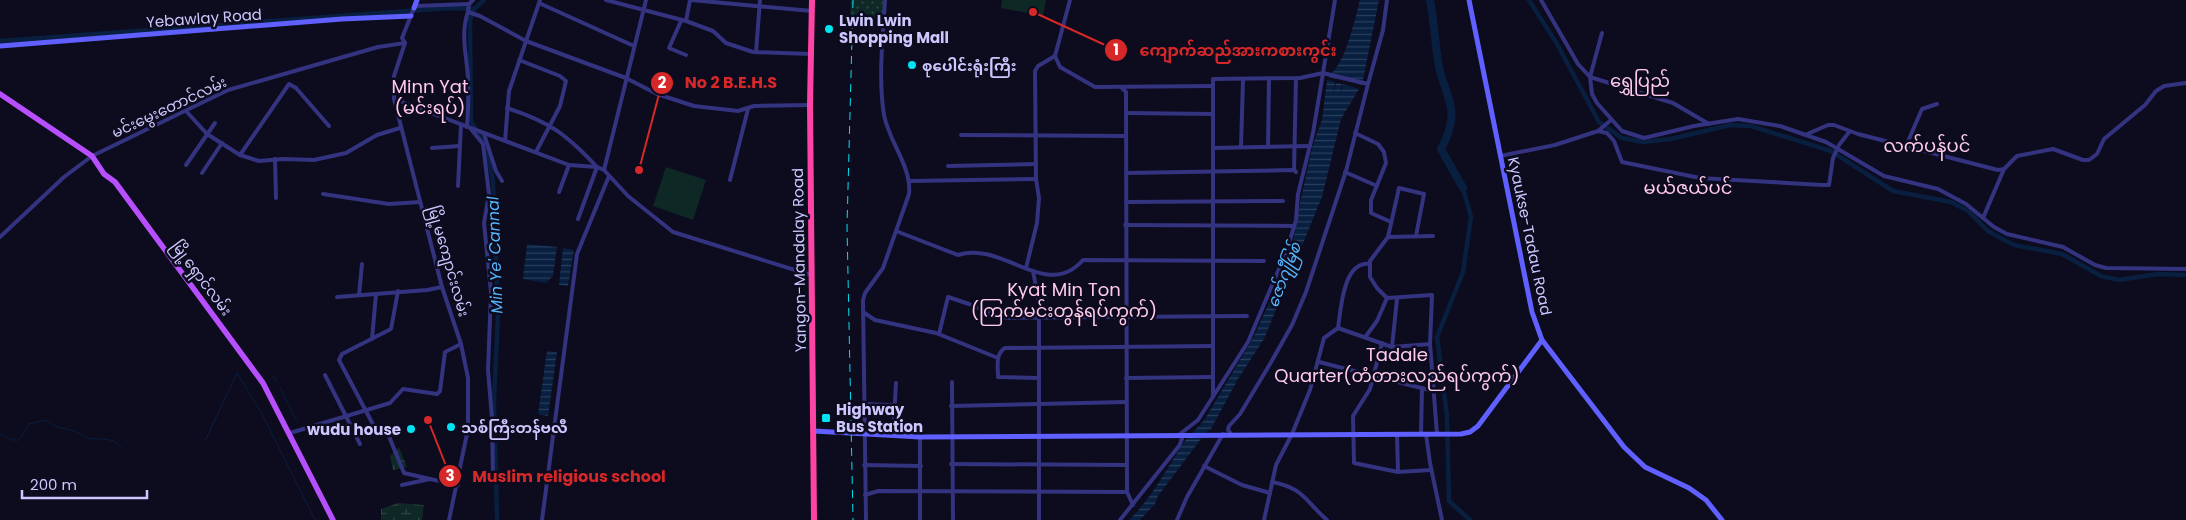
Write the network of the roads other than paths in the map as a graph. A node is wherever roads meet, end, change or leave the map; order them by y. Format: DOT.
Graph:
graph roads {
  1 [pos="606,0"];
  2 [pos="646,0"];
  3 [pos="690,0"];
  4 [pos="760,0"];
  5 [pos="812,0"];
  6 [pos="885,0"];
  7 [pos="1070,0"];
  8 [pos="1336,0"];
  9 [pos="1388,0"];
  10 [pos="1469,0"];
  11 [pos="1541,0"];
  12 [pos="540,1"];
  13 [pos="443,2"];
  14 [pos="473,2"];
  15 [pos="721,2"];
  16 [pos="759,7"];
  17 [pos="414,9"];
  18 [pos="642,11"];
  19 [pos="812,11"];
  20 [pos="468,12"];
  21 [pos="683,21"];
  22 [pos="1602,33"];
  23 [pos="526,41"];
  24 [pos="405,43"];
  25 [pos="0,46"];
  26 [pos="634,46"];
  27 [pos="756,52"];
  28 [pos="810,54"];
  29 [pos="686,55"];
  30 [pos="1055,56"];
  31 [pos="519,60"];
  32 [pos="1326,74"];
  33 [pos="1590,77"];
  34 [pos="626,78"];
  35 [pos="1296,78"];
  36 [pos="1243,80"];
  37 [pos="1269,80"];
  38 [pos="2186,83"];
  39 [pos="1368,84"];
  40 [pos="1213,86"];
  41 [pos="1122,88"];
  42 [pos="0,94"];
  43 [pos="394,99"];
  44 [pos="1936,104"];
  45 [pos="810,105"];
  46 [pos="507,108"];
  47 [pos="748,109"];
  48 [pos="186,111"];
  49 [pos="1126,113"];
  50 [pos="1213,114"];
  51 [pos="1611,120"];
  52 [pos="215,123"];
  53 [pos="1709,124"];
  54 [pos="461,125"];
  55 [pos="551,125"];
  56 [pos="329,126"];
  57 [pos="468,127"];
  58 [pos="400,128"];
  59 [pos="1598,131"];
  60 [pos="1850,131"];
  61 [pos="1355,133"];
  62 [pos="207,134"];
  63 [pos="484,134"];
  64 [pos="1036,134"];
  65 [pos="961,135"];
  66 [pos="1805,135"];
  67 [pos="1126,136"];
  68 [pos="505,141"];
  69 [pos="222,143"];
  70 [pos="1295,145"];
  71 [pos="460,146"];
  72 [pos="1310,146"];
  73 [pos="1906,146"];
  74 [pos="1241,147"];
  75 [pos="1268,147"];
  76 [pos="432,148"];
  77 [pos="1213,148"];
  78 [pos="536,152"];
  79 [pos="240,154"];
  80 [pos="92,156"];
  81 [pos="1500,156"];
  82 [pos="275,159"];
  83 [pos="1036,164"];
  84 [pos="186,165"];
  85 [pos="569,165"];
  86 [pos="948,166"];
  87 [pos="597,167"];
  88 [pos="2004,169"];
  89 [pos="604,170"];
  90 [pos="1213,172"];
  91 [pos="1345,172"];
  92 [pos="202,173"];
  93 [pos="1126,173"];
  94 [pos="609,176"];
  95 [pos="1036,179"];
  96 [pos="730,180"];
  97 [pos="502,181"];
  98 [pos="910,181"];
  99 [pos="458,186"];
  100 [pos="1376,186"];
  101 [pos="559,192"];
  102 [pos="323,194"];
  103 [pos="276,198"];
  104 [pos="1283,201"];
  105 [pos="420,202"];
  106 [pos="1126,202"];
  107 [pos="1213,202"];
  108 [pos="578,218"];
  109 [pos="1983,218"];
  110 [pos="1391,222"];
  111 [pos="1126,225"];
  112 [pos="1294,226"];
  113 [pos="1214,227"];
  114 [pos="896,231"];
  115 [pos="1416,236"];
  116 [pos="1434,236"];
  117 [pos="0,237"];
  118 [pos="1388,237"];
  119 [pos="1125,259"];
  120 [pos="1214,260"];
  121 [pos="1264,261"];
  122 [pos="362,264"];
  123 [pos="1370,264"];
  124 [pos="1026,268"];
  125 [pos="2186,269"];
  126 [pos="1033,271"];
  127 [pos="811,276"];
  128 [pos="442,287"];
  129 [pos="398,291"];
  130 [pos="376,294"];
  131 [pos="359,295"];
  132 [pos="337,298"];
  133 [pos="1387,298"];
  134 [pos="1397,299"];
  135 [pos="863,312"];
  136 [pos="1213,315"];
  137 [pos="1126,316"];
  138 [pos="1247,316"];
  139 [pos="1039,318"];
  140 [pos="1338,328"];
  141 [pos="939,334"];
  142 [pos="1366,336"];
  143 [pos="372,339"];
  144 [pos="1542,340"];
  145 [pos="1382,343"];
  146 [pos="461,344"];
  147 [pos="1430,344"];
  148 [pos="1214,346"];
  149 [pos="1392,347"];
  150 [pos="1039,348"];
  151 [pos="1126,348"];
  152 [pos="998,358"];
  153 [pos="1319,362"];
  154 [pos="325,375"];
  155 [pos="1374,376"];
  156 [pos="1213,377"];
  157 [pos="1039,378"];
  158 [pos="1126,378"];
  159 [pos="952,382"];
  160 [pos="896,383"];
  161 [pos="1422,388"];
  162 [pos="1432,391"];
  163 [pos="1213,398"];
  164 [pos="1126,402"];
  165 [pos="863,404"];
  166 [pos="894,405"];
  167 [pos="1039,405"];
  168 [pos="951,406"];
  169 [pos="366,411"];
  170 [pos="345,417"];
  171 [pos="814,431"];
  172 [pos="290,434"];
  173 [pos="1183,434"];
  174 [pos="1223,434"];
  175 [pos="1231,434"];
  176 [pos="1292,434"];
  177 [pos="1352,434"];
  178 [pos="1397,434"];
  179 [pos="1424,434"];
  180 [pos="1439,434"];
  181 [pos="864,435"];
  182 [pos="1127,435"];
  183 [pos="893,436"];
  184 [pos="1038,436"];
  185 [pos="920,437"];
  186 [pos="951,437"];
  187 [pos="360,444"];
  188 [pos="951,464"];
  189 [pos="864,465"];
  190 [pos="1127,465"];
  191 [pos="921,466"];
  192 [pos="1039,466"];
  193 [pos="1204,466"];
  194 [pos="1431,470"];
  195 [pos="1398,472"];
  196 [pos="493,476"];
  197 [pos="430,479"];
  198 [pos="1272,482"];
  199 [pos="402,485"];
  200 [pos="458,485"];
  201 [pos="1039,490"];
  202 [pos="952,492"];
  203 [pos="1127,492"];
  204 [pos="922,493"];
  205 [pos="1270,493"];
  206 [pos="864,495"];
  207 [pos="1133,505"];
  208 [pos="333,520"];
  209 [pos="449,520"];
  210 [pos="542,520"];
  211 [pos="814,520"];
  212 [pos="866,520"];
  213 [pos="920,520"];
  214 [pos="953,520"];
  215 [pos="1039,520"];
  216 [pos="1120,520"];
  217 [pos="1177,520"];
  218 [pos="1264,520"];
  219 [pos="1327,520"];
  220 [pos="1442,520"];
  221 [pos="1722,520"];
  1 -- 18 [label="street"];
  2 -- 18 [label="street"];
  3 -- 15 [label="street"];
  3 -- 21 [label="street"];
  4 -- 16 [label="street"];
  5 -- 19 [label="highway, Yangon-Mandalay Road"];
  6 -- 98 [label="street"];
  7 -- 30 [label="street"];
  8 -- 32 [label="street"];
  9 -- 39 [label="street"];
  10 -- 81 [label="street, Kyaukse-Tadau Road"];
  11 -- 33 [label="street"];
  12 -- 23 [label="street"];
  12 -- 26 [label="street"];
  13 -- 14 [label="street"];
  13 -- 17 [label="street"];
  14 -- 20 [label="street"];
  15 -- 16 [label="street"];
  16 -- 19 [label="street"];
  16 -- 27 [label="street"];
  17 -- 24 [label="street, မြို့မကျောင်းလမ်း"];
  17 -- 25 [label="street, Yebawlay Road"];
  18 -- 21 [label="street"];
  18 -- 26 [label="street"];
  19 -- 28 [label="highway, Yangon-Mandalay Road"];
  20 -- 23 [label="street"];
  20 -- 57 [label="street"];
  21 -- 27 [label="street"];
  21 -- 29 [label="street"];
  22 -- 33 [label="street"];
  23 -- 31 [label="street"];
  23 -- 34 [label="street"];
  24 -- 43 [label="street, မြို့မကျောင်းလမ်း"];
  24 -- 48 [label="street, မင်းမွေးတောင်လမ်း"];
  26 -- 34 [label="street"];
  27 -- 28 [label="street"];
  28 -- 45 [label="highway, Yangon-Mandalay Road"];
  30 -- 41 [label="street"];
  30 -- 64 [label="street"];
  31 -- 46 [label="street"];
  31 -- 55 [label="street"];
  32 -- 35 [label="street"];
  32 -- 39 [label="street"];
  32 -- 72 [label="street"];
  33 -- 51 [label="street"];
  33 -- 53 [label="street"];
  34 -- 47 [label="street"];
  34 -- 89 [label="street"];
  35 -- 37 [label="street"];
  35 -- 70 [label="street"];
  36 -- 37 [label="street"];
  36 -- 40 [label="street"];
  36 -- 74 [label="street"];
  37 -- 75 [label="street"];
  38 -- 88 [label="street"];
  39 -- 61 [label="street"];
  40 -- 41 [label="street"];
  40 -- 50 [label="street"];
  41 -- 49 [label="street"];
  42 -- 80 [label="main road, မြို့ရှောင်လမ်း"];
  43 -- 54 [label="street"];
  43 -- 58 [label="street, မြို့မကျောင်းလမ်း"];
  44 -- 73 [label="street"];
  45 -- 47 [label="street"];
  45 -- 127 [label="highway, Yangon-Mandalay Road"];
  46 -- 55 [label="street"];
  46 -- 68 [label="street"];
  47 -- 96 [label="street"];
  48 -- 62 [label="street"];
  48 -- 80 [label="street, မင်းမွေးတောင်လမ်း"];
  49 -- 50 [label="street"];
  49 -- 67 [label="street"];
  50 -- 77 [label="street"];
  51 -- 53 [label="street"];
  51 -- 59 [label="street"];
  52 -- 62 [label="street"];
  53 -- 66 [label="street"];
  54 -- 57 [label="street"];
  54 -- 71 [label="street"];
  55 -- 78 [label="street"];
  55 -- 87 [label="street"];
  56 -- 79 [label="street"];
  57 -- 63 [label="street"];
  57 -- 196 [label="street"];
  58 -- 82 [label="street"];
  58 -- 105 [label="street, မြို့မကျောင်းလမ်း"];
  59 -- 60 [label="street, bridge"];
  59 -- 81 [label="street"];
  60 -- 66 [label="street"];
  60 -- 73 [label="street"];
  61 -- 91 [label="street"];
  61 -- 100 [label="street"];
  62 -- 69 [label="street"];
  62 -- 84 [label="street"];
  63 -- 68 [label="street"];
  63 -- 97 [label="street"];
  64 -- 65 [label="street"];
  64 -- 67 [label="street"];
  64 -- 83 [label="street"];
  66 -- 109 [label="street"];
  67 -- 93 [label="street"];
  68 -- 78 [label="street"];
  69 -- 79 [label="street"];
  69 -- 92 [label="street"];
  70 -- 72 [label="street"];
  70 -- 75 [label="street"];
  70 -- 90 [label="street"];
  71 -- 76 [label="street"];
  71 -- 99 [label="street"];
  72 -- 112 [label="street"];
  73 -- 88 [label="street"];
  74 -- 75 [label="street"];
  74 -- 77 [label="street"];
  77 -- 90 [label="street"];
  78 -- 85 [label="street"];
  79 -- 82 [label="street"];
  80 -- 117 [label="street, မင်းမွေးတောင်လမ်း"];
  80 -- 172 [label="main road, မြို့ရှောင်လမ်း"];
  81 -- 144 [label="street, Kyaukse-Tadau Road"];
  82 -- 103 [label="street"];
  83 -- 86 [label="street"];
  83 -- 95 [label="street"];
  85 -- 87 [label="street"];
  85 -- 101 [label="street"];
  87 -- 89 [label="street"];
  87 -- 108 [label="street"];
  88 -- 109 [label="street"];
  89 -- 94 [label="street"];
  90 -- 93 [label="street"];
  90 -- 107 [label="street"];
  91 -- 100 [label="street"];
  91 -- 175 [label="street"];
  93 -- 106 [label="street"];
  94 -- 127 [label="street"];
  94 -- 210 [label="street"];
  95 -- 98 [label="street"];
  95 -- 124 [label="street"];
  98 -- 114 [label="street"];
  100 -- 110 [label="street"];
  102 -- 105 [label="street"];
  104 -- 107 [label="street"];
  105 -- 128 [label="street, မြို့မကျောင်းလမ်း"];
  106 -- 107 [label="street"];
  106 -- 111 [label="street"];
  107 -- 113 [label="street"];
  109 -- 125 [label="street"];
  110 -- 115 [label="street"];
  110 -- 118 [label="street"];
  111 -- 113 [label="street"];
  111 -- 119 [label="street"];
  112 -- 113 [label="street"];
  112 -- 163 [label="street"];
  113 -- 120 [label="street"];
  114 -- 124 [label="street"];
  114 -- 135 [label="street"];
  115 -- 116 [label="street"];
  115 -- 118 [label="street"];
  118 -- 123 [label="street"];
  119 -- 120 [label="street"];
  119 -- 126 [label="street"];
  119 -- 137 [label="street"];
  120 -- 121 [label="street"];
  120 -- 136 [label="street"];
  122 -- 131 [label="street"];
  123 -- 133 [label="street"];
  123 -- 140 [label="street"];
  124 -- 126 [label="street"];
  126 -- 139 [label="street"];
  127 -- 171 [label="highway, Yangon-Mandalay Road"];
  128 -- 129 [label="street"];
  128 -- 146 [label="street, မြို့မကျောင်းလမ်း"];
  129 -- 130 [label="street"];
  129 -- 143 [label="street"];
  130 -- 131 [label="street"];
  130 -- 143 [label="street"];
  131 -- 132 [label="street"];
  133 -- 134 [label="street"];
  133 -- 142 [label="street"];
  134 -- 147 [label="street"];
  134 -- 149 [label="street"];
  135 -- 141 [label="street"];
  135 -- 165 [label="street"];
  136 -- 137 [label="street"];
  136 -- 138 [label="street"];
  136 -- 148 [label="street"];
  137 -- 139 [label="street"];
  137 -- 151 [label="street"];
  139 -- 141 [label="street"];
  139 -- 150 [label="street"];
  140 -- 142 [label="street"];
  140 -- 153 [label="street"];
  141 -- 152 [label="street"];
  142 -- 145 [label="street"];
  143 -- 169 [label="street"];
  144 -- 180 [label="street"];
  144 -- 221 [label="street, Kyaukse-Tadau Road"];
  145 -- 149 [label="street"];
  145 -- 155 [label="street"];
  146 -- 169 [label="street"];
  146 -- 200 [label="street, မြို့မကျောင်းလမ်း"];
  147 -- 149 [label="street"];
  147 -- 162 [label="street"];
  148 -- 151 [label="street"];
  148 -- 156 [label="street"];
  150 -- 151 [label="street"];
  150 -- 152 [label="street"];
  150 -- 157 [label="street"];
  151 -- 158 [label="street"];
  152 -- 157 [label="street"];
  153 -- 155 [label="street"];
  153 -- 176 [label="street"];
  154 -- 170 [label="street"];
  155 -- 161 [label="street"];
  155 -- 177 [label="street"];
  156 -- 158 [label="street"];
  156 -- 163 [label="street"];
  157 -- 167 [label="street"];
  158 -- 164 [label="street"];
  159 -- 168 [label="street"];
  160 -- 166 [label="street"];
  161 -- 162 [label="street"];
  161 -- 179 [label="street"];
  162 -- 180 [label="street"];
  163 -- 173 [label="street"];
  164 -- 167 [label="street"];
  164 -- 182 [label="street"];
  165 -- 166 [label="street"];
  165 -- 181 [label="street"];
  166 -- 183 [label="street"];
  167 -- 168 [label="street"];
  167 -- 184 [label="street"];
  168 -- 186 [label="street"];
  169 -- 170 [label="street"];
  169 -- 197 [label="street"];
  170 -- 172 [label="street"];
  170 -- 187 [label="street"];
  171 -- 181 [label="street"];
  171 -- 211 [label="highway, Yangon-Mandalay Road"];
  172 -- 208 [label="main road, မြို့ရှောင်လမ်း"];
  173 -- 174 [label="street"];
  173 -- 182 [label="street"];
  173 -- 207 [label="street"];
  174 -- 175 [label="street"];
  174 -- 193 [label="street"];
  175 -- 176 [label="street"];
  176 -- 177 [label="street"];
  176 -- 198 [label="street"];
  177 -- 178 [label="street"];
  177 -- 195 [label="street"];
  178 -- 179 [label="street"];
  178 -- 195 [label="street"];
  179 -- 180 [label="street"];
  179 -- 194 [label="street"];
  181 -- 183 [label="street"];
  181 -- 189 [label="street"];
  182 -- 184 [label="street"];
  182 -- 190 [label="street"];
  183 -- 185 [label="street"];
  184 -- 186 [label="street"];
  184 -- 192 [label="street"];
  185 -- 186 [label="street"];
  185 -- 191 [label="street"];
  186 -- 188 [label="street"];
  188 -- 192 [label="street"];
  188 -- 202 [label="street"];
  189 -- 191 [label="street"];
  189 -- 206 [label="street"];
  190 -- 192 [label="street"];
  190 -- 203 [label="street"];
  191 -- 204 [label="street"];
  192 -- 201 [label="street"];
  193 -- 205 [label="street"];
  193 -- 217 [label="street"];
  194 -- 195 [label="street"];
  194 -- 220 [label="street"];
  197 -- 199 [label="street"];
  197 -- 200 [label="street"];
  198 -- 205 [label="street"];
  198 -- 219 [label="street"];
  200 -- 209 [label="street, မြို့မကျောင်းလမ်း"];
  201 -- 202 [label="street"];
  201 -- 203 [label="street"];
  201 -- 215 [label="street"];
  202 -- 204 [label="street"];
  202 -- 214 [label="street"];
  203 -- 207 [label="street"];
  204 -- 206 [label="street"];
  204 -- 213 [label="street"];
  205 -- 218 [label="street"];
  206 -- 212 [label="street"];
  207 -- 216 [label="street"];
}
